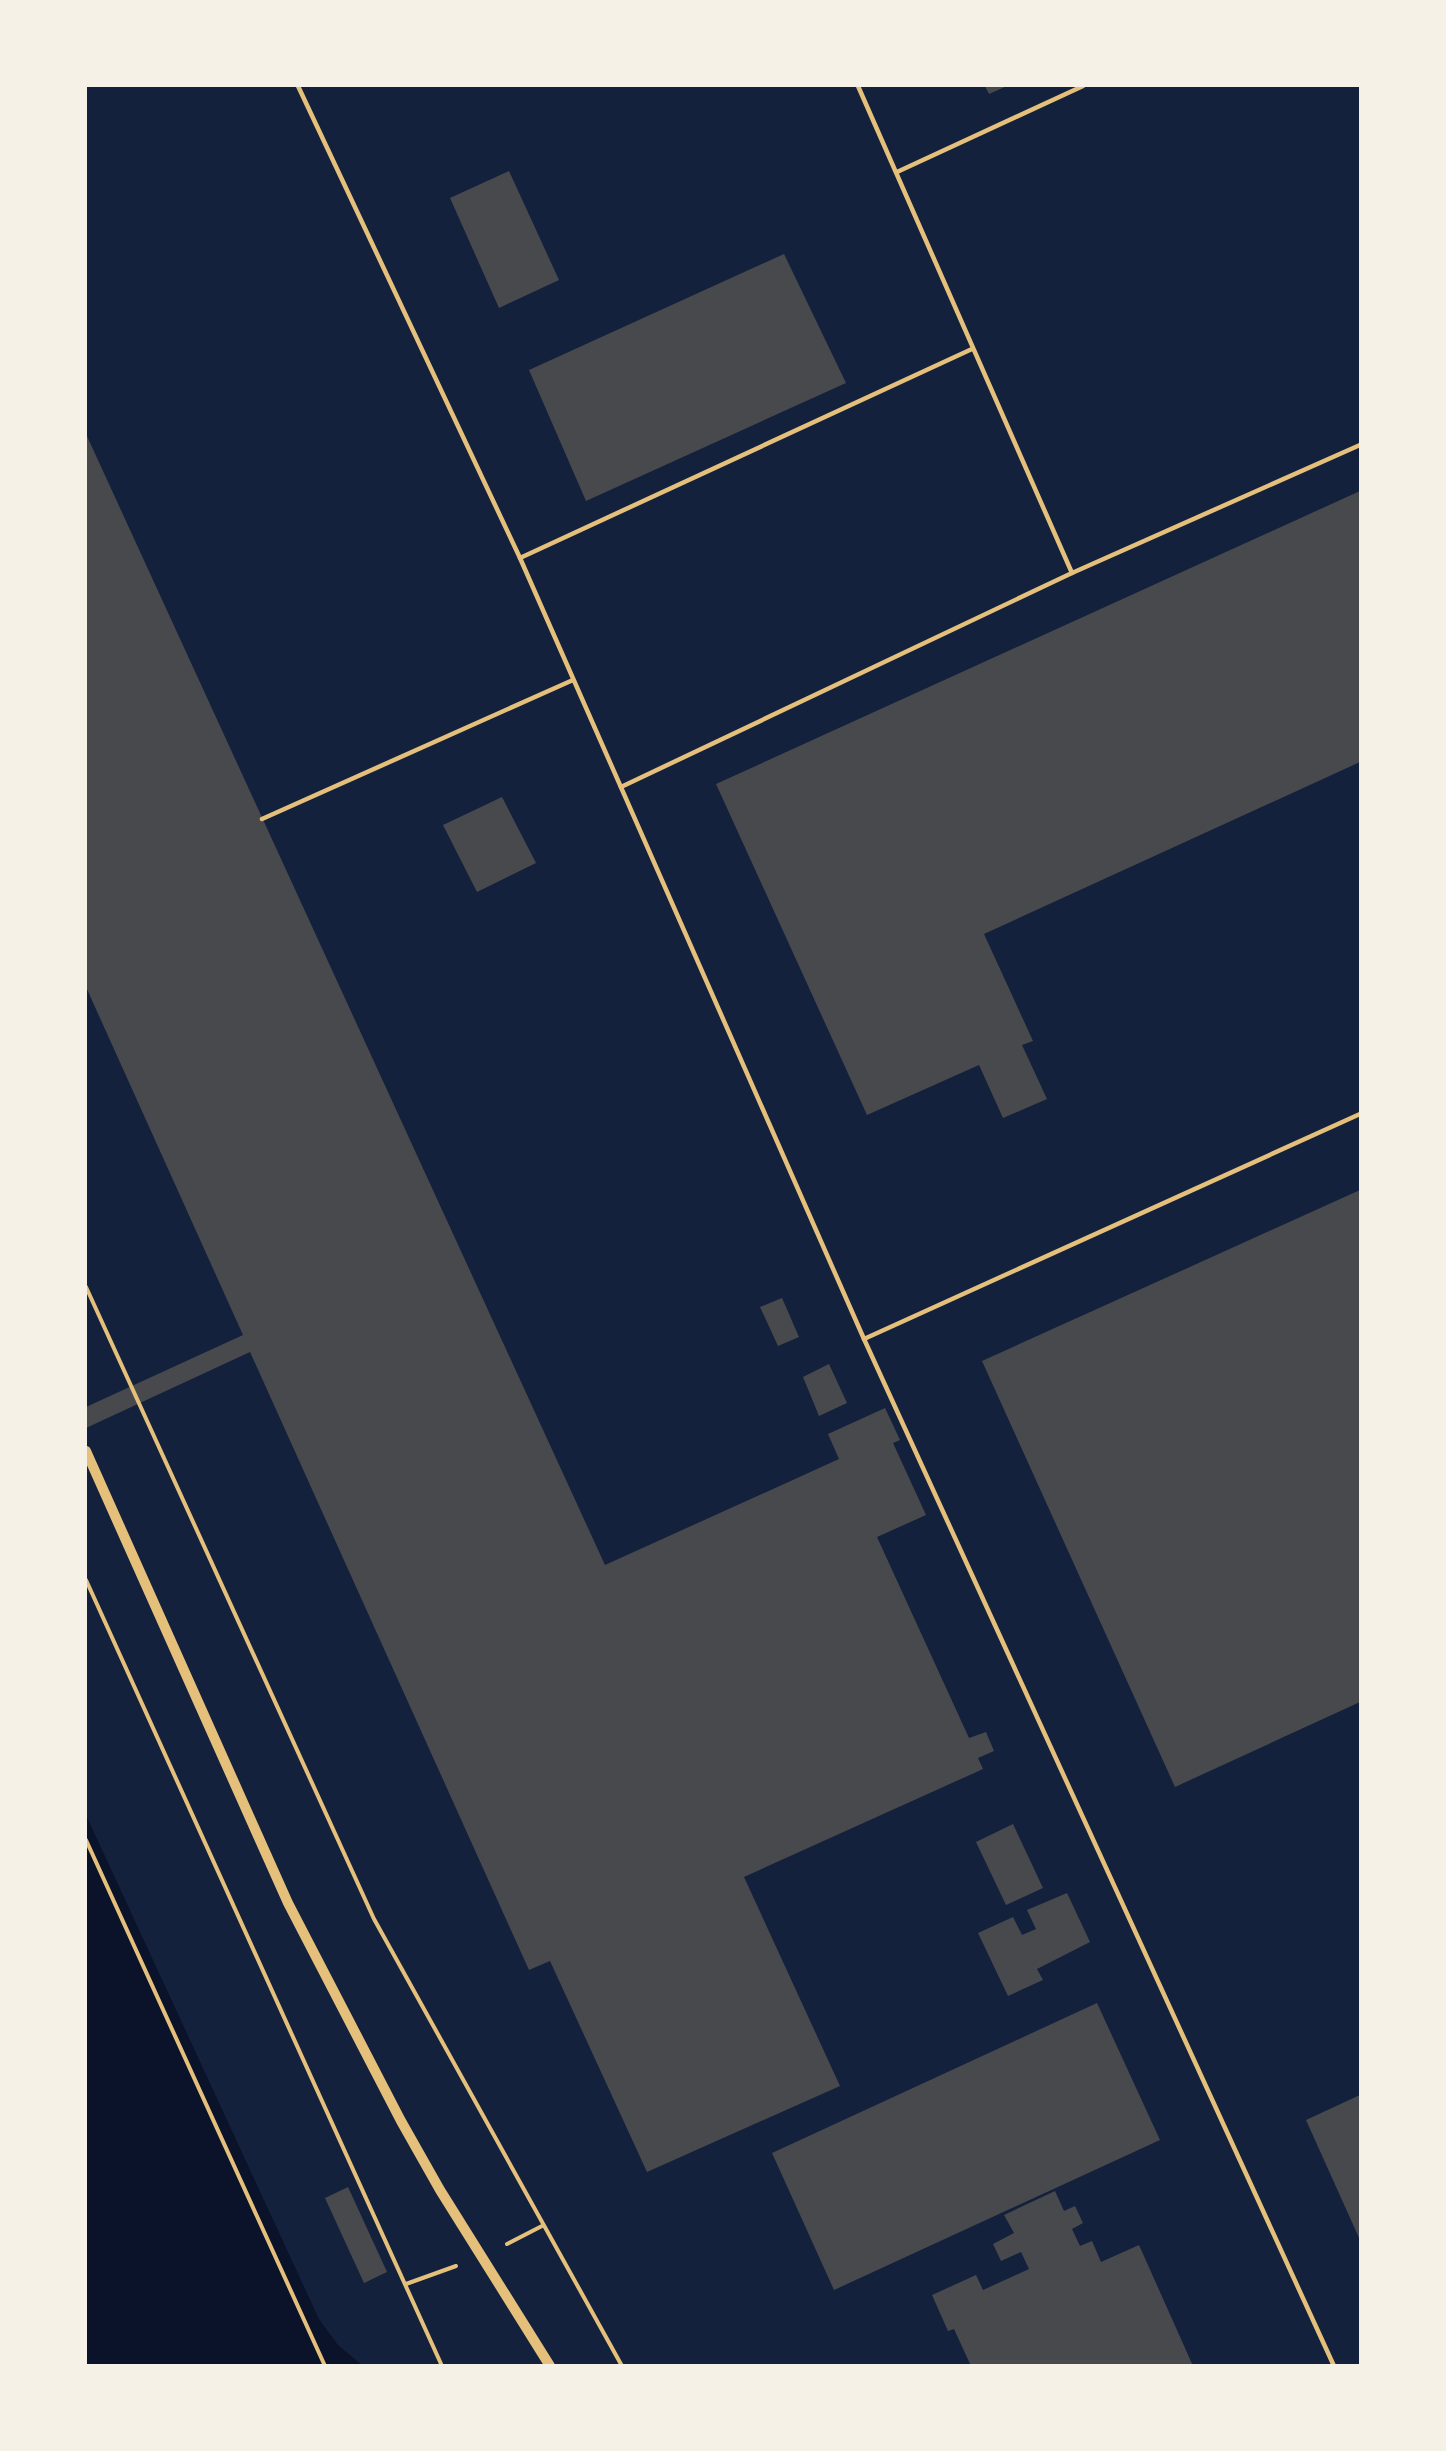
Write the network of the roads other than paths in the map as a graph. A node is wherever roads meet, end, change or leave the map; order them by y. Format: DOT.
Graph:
graph roads {
  1 [pos="298,86"];
  2 [pos="858,86"];
  3 [pos="1083,86"];
  4 [pos="897,172"];
  5 [pos="972,349"];
  6 [pos="1360,445"];
  7 [pos="520,558"];
  8 [pos="1072,573"];
  9 [pos="573,680"];
  10 [pos="621,787"];
  11 [pos="262,819"];
  12 [pos="1360,1114"];
  13 [pos="864,1339"];
  14 [pos="86,1451"];
  15 [pos="550,2366"];
  16 [pos="1334,2366"];
  1 -- 7 [label="lane"];
  2 -- 4 [label="lane"];
  3 -- 4 [label="lane"];
  4 -- 5 [label="lane"];
  5 -- 7 [label="lane"];
  5 -- 8 [label="lane"];
  6 -- 8 [label="lane"];
  7 -- 9 [label="lane"];
  8 -- 10 [label="lane"];
  9 -- 10 [label="lane"];
  9 -- 11 [label="lane"];
  10 -- 13 [label="lane"];
  12 -- 13 [label="lane"];
  13 -- 16 [label="lane"];
  14 -- 15 [label="street"];
}
